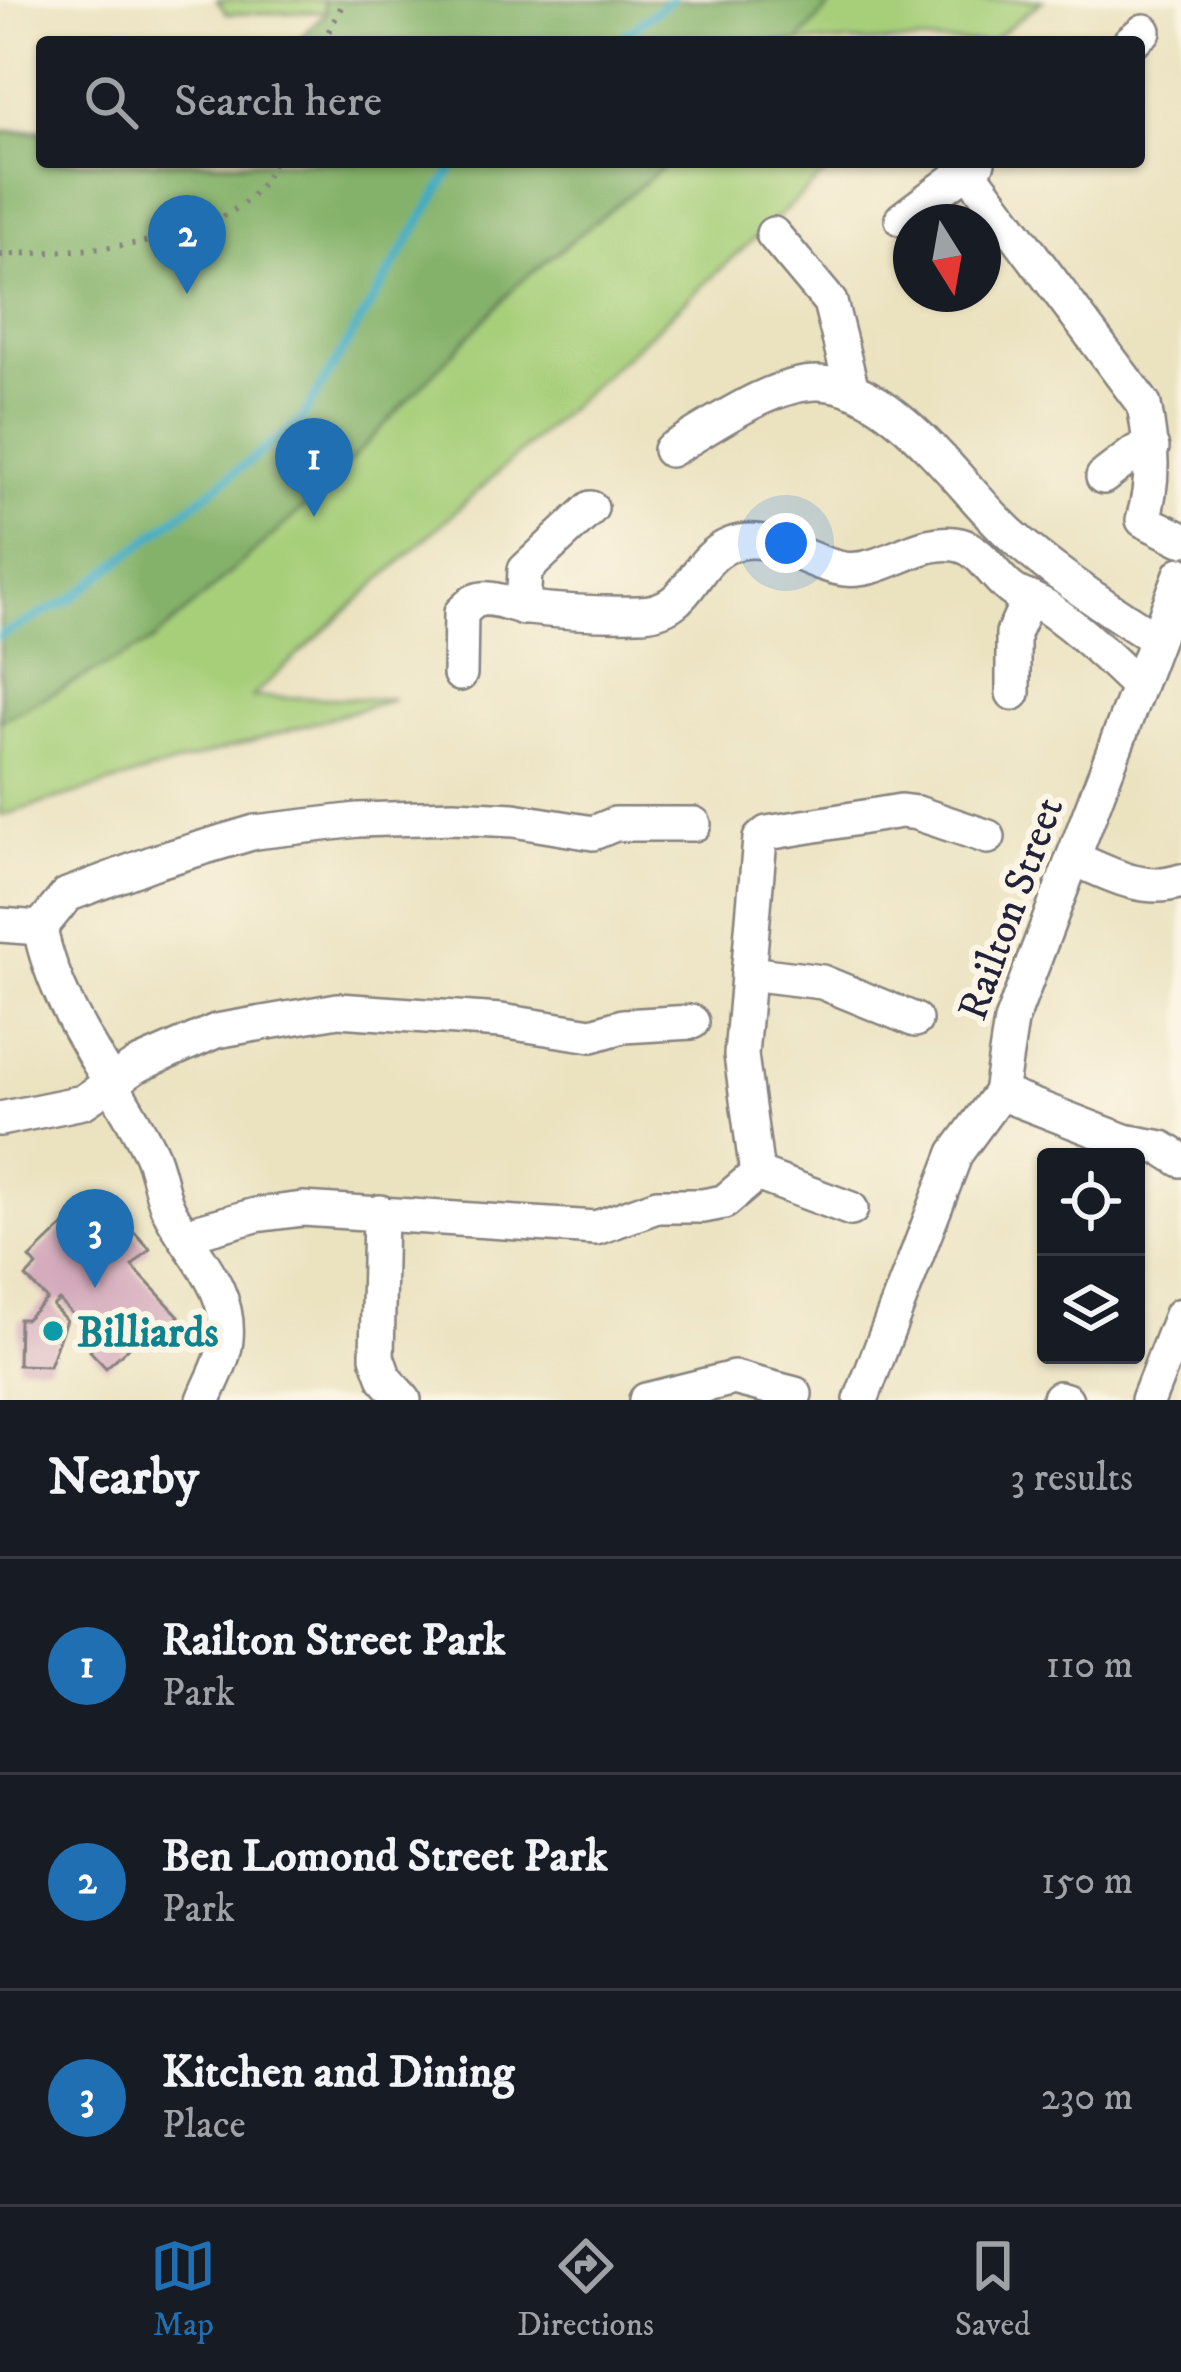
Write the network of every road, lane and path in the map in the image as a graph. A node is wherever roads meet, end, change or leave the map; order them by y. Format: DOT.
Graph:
graph roads {
  1 [pos="345,0"];
  2 [pos="326,36"];
  3 [pos="271,168"];
  4 [pos="970,168"];
  5 [pos="974,168"];
  6 [pos="922,204"];
  7 [pos="773,234"];
  8 [pos="0,255"];
  9 [pos="852,390"];
  10 [pos="1153,448"];
  11 [pos="670,450"];
  12 [pos="1103,477"];
  13 [pos="591,508"];
  14 [pos="1181,538"];
  15 [pos="1178,592"];
  16 [pos="1029,598"];
  17 [pos="523,608"];
  18 [pos="1156,639"];
  19 [pos="460,674"];
  20 [pos="1138,686"];
  21 [pos="1012,693"];
  22 [pos="694,824"];
  23 [pos="988,837"];
  24 [pos="1073,858"];
  25 [pos="1181,881"];
  26 [pos="0,925"];
  27 [pos="40,928"];
  28 [pos="748,973"];
  29 [pos="915,1020"];
  30 [pos="692,1022"];
  31 [pos="111,1086"];
  32 [pos="1000,1093"];
  33 [pos="0,1119"];
  34 [pos="1181,1160"];
  35 [pos="757,1174"];
  36 [pos="851,1209"];
  37 [pos="380,1211"];
  38 [pos="184,1235"];
  39 [pos="1181,1315"];
  40 [pos="795,1394"];
  41 [pos="204,1400"];
  42 [pos="404,1400"];
  43 [pos="646,1400"];
  44 [pos="861,1400"];
  45 [pos="1148,1400"];
  1 -- 2 [label="path"];
  3 -- 8 [label="path"];
  4 -- 6 [label="street"];
  5 -- 10 [label="street"];
  7 -- 9 [label="street"];
  9 -- 11 [label="street"];
  9 -- 18 [label="street"];
  10 -- 12 [label="street"];
  10 -- 14 [label="street"];
  13 -- 17 [label="street"];
  15 -- 18 [label="street, Railton Street"];
  16 -- 17 [label="street"];
  16 -- 20 [label="street"];
  16 -- 21 [label="street"];
  17 -- 19 [label="street"];
  18 -- 20 [label="street, Railton Street"];
  20 -- 24 [label="street, Railton Street"];
  22 -- 27 [label="street"];
  23 -- 28 [label="street"];
  24 -- 25 [label="street"];
  24 -- 32 [label="street, Railton Street"];
  26 -- 27 [label="street"];
  27 -- 31 [label="street"];
  28 -- 29 [label="street"];
  28 -- 35 [label="street"];
  30 -- 31 [label="street"];
  31 -- 33 [label="street"];
  31 -- 38 [label="street"];
  32 -- 34 [label="street"];
  32 -- 44 [label="street, Railton Street"];
  35 -- 36 [label="street"];
  35 -- 37 [label="street"];
  37 -- 38 [label="street"];
  37 -- 42 [label="street"];
  38 -- 41 [label="street"];
  39 -- 45 [label="street"];
  40 -- 43 [label="street"];
}
